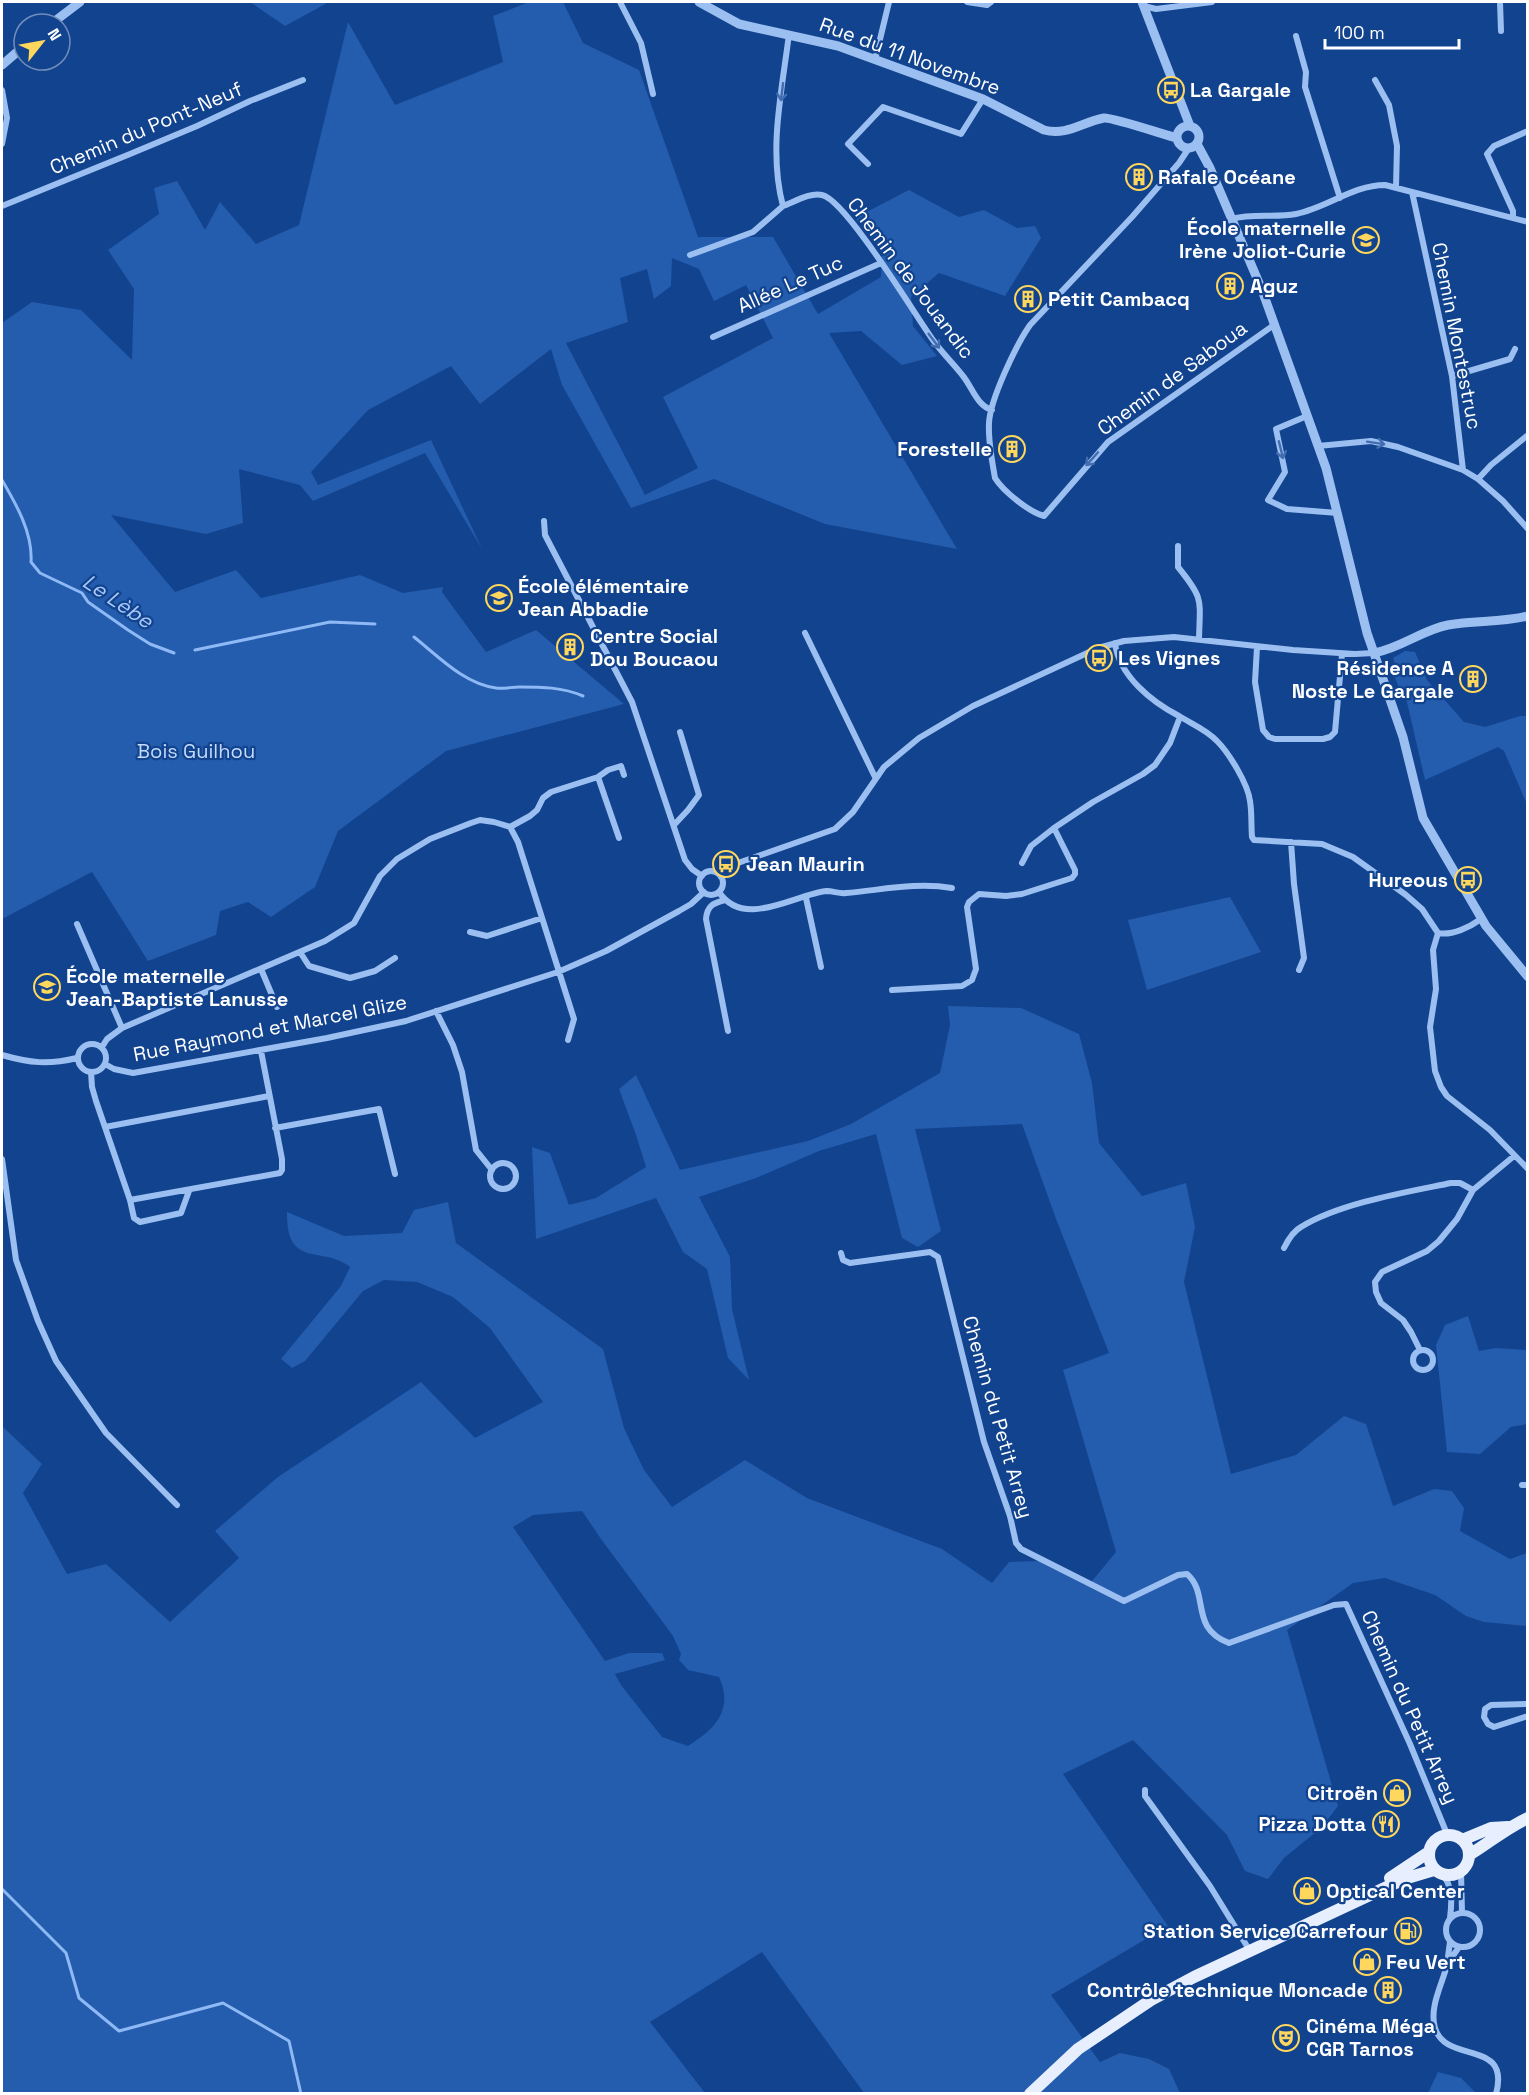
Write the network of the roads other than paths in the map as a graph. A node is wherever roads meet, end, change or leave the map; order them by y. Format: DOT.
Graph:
graph roads {
  1 [pos="77,2"];
  2 [pos="620,2"];
  3 [pos="889,2"];
  4 [pos="967,2"];
  5 [pos="991,2"];
  6 [pos="1212,2"];
  7 [pos="1500,2"];
  8 [pos="704,3"];
  9 [pos="1143,4"];
  10 [pos="65,12"];
  11 [pos="1501,31"];
  12 [pos="789,34"];
  13 [pos="1296,36"];
  14 [pos="875,60"];
  15 [pos="303,80"];
  16 [pos="1375,81"];
  17 [pos="2,90"];
  18 [pos="653,94"];
  19 [pos="983,99"];
  20 [pos="1190,126"];
  21 [pos="1527,131"];
  22 [pos="1178,138"];
  23 [pos="2,144"];
  24 [pos="1193,146"];
  25 [pos="868,164"];
  26 [pos="1396,187"];
  27 [pos="1412,192"];
  28 [pos="1340,198"];
  29 [pos="2,206"];
  30 [pos="783,206"];
  31 [pos="1231,219"];
  32 [pos="1513,219"];
  33 [pos="1527,222"];
  34 [pos="690,255"];
  35 [pos="881,263"];
  36 [pos="1274,326"];
  37 [pos="712,337"];
  38 [pos="1515,349"];
  39 [pos="1452,376"];
  40 [pos="992,411"];
  41 [pos="1307,416"];
  42 [pos="1527,435"];
  43 [pos="1318,446"];
  44 [pos="1463,470"];
  45 [pos="1478,479"];
  46 [pos="1338,513"];
  47 [pos="544,521"];
  48 [pos="1527,529"];
  49 [pos="1178,546"];
  50 [pos="1527,616"];
  51 [pos="805,633"];
  52 [pos="1199,639"];
  53 [pos="1115,643"];
  54 [pos="1257,647"];
  55 [pos="1374,652"];
  56 [pos="1342,654"];
  57 [pos="1180,717"];
  58 [pos="680,732"];
  59 [pos="624,775"];
  60 [pos="598,777"];
  61 [pos="875,777"];
  62 [pos="674,825"];
  63 [pos="510,827"];
  64 [pos="1054,828"];
  65 [pos="619,838"];
  66 [pos="1291,842"];
  67 [pos="1022,863"];
  68 [pos="702,876"];
  69 [pos="722,877"];
  70 [pos="952,888"];
  71 [pos="704,892"];
  72 [pos="719,892"];
  73 [pos="806,898"];
  74 [pos="725,900"];
  75 [pos="542,918"];
  76 [pos="1481,919"];
  77 [pos="77,924"];
  78 [pos="470,932"];
  79 [pos="1438,933"];
  80 [pos="300,952"];
  81 [pos="395,958"];
  82 [pos="821,968"];
  83 [pos="261,969"];
  84 [pos="1299,970"];
  85 [pos="558,972"];
  86 [pos="1527,977"];
  87 [pos="892,990"];
  88 [pos="277,1007"];
  89 [pos="436,1011"];
  90 [pos="122,1028"];
  91 [pos="728,1031"];
  92 [pos="568,1040"];
  93 [pos="102,1047"];
  94 [pos="261,1051"];
  95 [pos="2,1055"];
  96 [pos="77,1058"];
  97 [pos="105,1064"];
  98 [pos="91,1072"];
  99 [pos="269,1096"];
  100 [pos="105,1127"];
  101 [pos="275,1128"];
  102 [pos="1514,1156"];
  103 [pos="2,1159"];
  104 [pos="1527,1169"];
  105 [pos="492,1170"];
  106 [pos="395,1173"];
  107 [pos="1473,1190"];
  108 [pos="189,1191"];
  109 [pos="130,1200"];
  110 [pos="1284,1248"];
  111 [pos="841,1253"];
  112 [pos="1420,1350"];
  113 [pos="177,1505"];
  114 [pos="1527,1704"];
  115 [pos="1527,1716"];
  116 [pos="1145,1790"];
  117 [pos="1527,1818"];
  118 [pos="1508,1827"];
  119 [pos="1448,1834"];
  120 [pos="1462,1839"];
  121 [pos="1429,1852"];
  122 [pos="1469,1855"];
  123 [pos="1461,1871"];
  124 [pos="1438,1872"];
  125 [pos="1358,1900"];
  126 [pos="1462,1913"];
  127 [pos="1450,1918"];
  128 [pos="1450,1942"];
  129 [pos="1459,1947"];
  130 [pos="1250,1951"];
  131 [pos="1446,1966"];
  132 [pos="1030,2094"];
  133 [pos="1496,2094"];
  1 -- 10 [label="street"];
  2 -- 18 [label="street"];
  3 -- 14 [label="street"];
  4 -- 5 [label="street"];
  6 -- 9 [label="street"];
  7 -- 11 [label="street"];
  8 -- 12 [label="street, Rue du 11 Novembre"];
  9 -- 20 [label="street"];
  12 -- 14 [label="street, Rue du 11 Novembre"];
  12 -- 30 [label="street, one-way"];
  13 -- 28 [label="street"];
  14 -- 19 [label="street, Rue du 11 Novembre"];
  15 -- 29 [label="street, Chemin du Pont-Neuf"];
  16 -- 26 [label="street"];
  17 -- 23 [label="street"];
  19 -- 22 [label="street, Rue du 11 Novembre"];
  19 -- 25 [label="street"];
  20 -- 22 [label="street"];
  20 -- 24 [label="street"];
  21 -- 32 [label="street"];
  22 -- 24 [label="street"];
  24 -- 31 [label="street"];
  24 -- 40 [label="street"];
  26 -- 27 [label="street"];
  26 -- 28 [label="street"];
  27 -- 32 [label="street"];
  27 -- 39 [label="street, Chemin Montestruc"];
  28 -- 31 [label="street"];
  30 -- 34 [label="street"];
  30 -- 35 [label="street, Chemin de Jouandic"];
  31 -- 36 [label="street"];
  32 -- 33 [label="street"];
  35 -- 37 [label="street, Allée Le Tuc"];
  35 -- 40 [label="street, Chemin de Jouandic, one-way"];
  36 -- 40 [label="street, Chemin de Saboua, one-way"];
  36 -- 41 [label="street"];
  38 -- 39 [label="street"];
  39 -- 44 [label="street, Chemin Montestruc"];
  41 -- 43 [label="street"];
  41 -- 46 [label="street, one-way"];
  42 -- 45 [label="street"];
  43 -- 44 [label="street, one-way"];
  43 -- 46 [label="street"];
  44 -- 45 [label="street"];
  45 -- 48 [label="street"];
  46 -- 55 [label="street"];
  47 -- 62 [label="street"];
  49 -- 52 [label="street"];
  50 -- 55 [label="street"];
  51 -- 61 [label="street"];
  52 -- 53 [label="street"];
  52 -- 54 [label="street"];
  53 -- 57 [label="street"];
  53 -- 61 [label="street"];
  54 -- 56 [label="street"];
  54 -- 56 [label="street"];
  55 -- 56 [label="street"];
  55 -- 76 [label="street"];
  57 -- 64 [label="street"];
  57 -- 66 [label="street"];
  58 -- 62 [label="street"];
  59 -- 60 [label="street"];
  60 -- 63 [label="street"];
  60 -- 65 [label="street"];
  61 -- 69 [label="street"];
  62 -- 68 [label="street"];
  63 -- 75 [label="street"];
  63 -- 80 [label="street"];
  64 -- 67 [label="street"];
  64 -- 87 [label="street"];
  66 -- 79 [label="street"];
  66 -- 84 [label="street"];
  68 -- 69 [label="street"];
  68 -- 71 [label="street"];
  69 -- 72 [label="street"];
  70 -- 73 [label="street"];
  71 -- 72 [label="street"];
  71 -- 85 [label="street, Rue Raymond et Marcel Glize"];
  72 -- 74 [label="street"];
  73 -- 74 [label="street"];
  73 -- 82 [label="street"];
  74 -- 91 [label="street"];
  75 -- 78 [label="street"];
  75 -- 85 [label="street"];
  76 -- 79 [label="street"];
  76 -- 86 [label="street"];
  77 -- 90 [label="street"];
  79 -- 102 [label="street"];
  80 -- 81 [label="street"];
  80 -- 83 [label="street"];
  83 -- 88 [label="street"];
  83 -- 90 [label="street"];
  85 -- 89 [label="street, Rue Raymond et Marcel Glize"];
  85 -- 92 [label="street"];
  89 -- 94 [label="street, Rue Raymond et Marcel Glize"];
  89 -- 105 [label="street"];
  90 -- 93 [label="street"];
  93 -- 96 [label="street"];
  93 -- 97 [label="street"];
  94 -- 97 [label="street, Rue Raymond et Marcel Glize"];
  94 -- 99 [label="street"];
  95 -- 96 [label="street"];
  96 -- 98 [label="street"];
  97 -- 98 [label="street"];
  98 -- 100 [label="street"];
  99 -- 100 [label="street"];
  99 -- 101 [label="street"];
  100 -- 109 [label="street"];
  101 -- 106 [label="street"];
  101 -- 108 [label="street"];
  102 -- 104 [label="street"];
  102 -- 107 [label="street"];
  103 -- 113 [label="street"];
  105 -- 105 [label="street"];
  107 -- 110 [label="street"];
  107 -- 112 [label="street"];
  108 -- 109 [label="street"];
  108 -- 109 [label="street"];
  111 -- 119 [label="street, Chemin du Petit Arrey"];
  114 -- 115 [label="street"];
  116 -- 130 [label="street"];
  117 -- 118 [label="main road"];
  118 -- 120 [label="main road"];
  118 -- 122 [label="main road"];
  119 -- 120 [label="main road"];
  119 -- 121 [label="main road"];
  120 -- 122 [label="main road"];
  121 -- 124 [label="main road"];
  121 -- 125 [label="main road"];
  122 -- 123 [label="main road"];
  123 -- 124 [label="main road"];
  123 -- 126 [label="street"];
  124 -- 125 [label="main road"];
  124 -- 127 [label="street"];
  125 -- 130 [label="main road"];
  126 -- 127 [label="street"];
  126 -- 129 [label="street"];
  127 -- 128 [label="street"];
  128 -- 129 [label="street"];
  128 -- 131 [label="street"];
  129 -- 131 [label="street"];
  130 -- 132 [label="main road"];
  131 -- 133 [label="street"];
}
